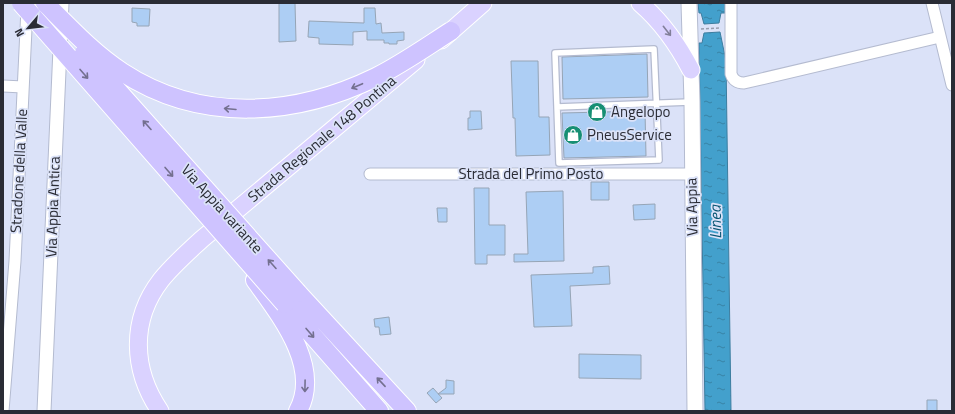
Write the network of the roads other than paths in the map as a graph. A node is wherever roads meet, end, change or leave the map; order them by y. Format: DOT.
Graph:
graph roads {
  1 [pos="21,3"];
  2 [pos="27,3"];
  3 [pos="41,3"];
  4 [pos="45,3"];
  5 [pos="62,3"];
  6 [pos="483,3"];
  7 [pos="492,3"];
  8 [pos="640,3"];
  9 [pos="689,3"];
  10 [pos="731,3"];
  11 [pos="932,3"];
  12 [pos="451,32"];
  13 [pos="940,37"];
  14 [pos="691,70"];
  15 [pos="952,85"];
  16 [pos="3,86"];
  17 [pos="23,87"];
  18 [pos="692,102"];
  19 [pos="657,103"];
  20 [pos="557,107"];
  21 [pos="370,174"];
  22 [pos="692,174"];
  23 [pos="287,303"];
  24 [pos="5,358"];
  25 [pos="3,411"];
  26 [pos="44,411"];
  27 [pos="160,411"];
  28 [pos="298,411"];
  29 [pos="379,411"];
  30 [pos="407,411"];
  31 [pos="695,411"];
  1 -- 23 [label="highway, Via Appia variante, one-way, bridge"];
  2 -- 17 [label="street, Stradone della Valle"];
  23 -- 3 [label="highway, Via Appia variante, one-way, bridge"];
  12 -- 4 [label="highway, one-way, bridge"];
  5 -- 26 [label="street, Via Appia Antica"];
  6 -- 12 [label="main road, Strada Regionale 148 Pontina"];
  7 -- 12 [label="main road"];
  8 -- 14 [label="main road, one-way"];
  9 -- 14 [label="main road, Via Appia"];
  10 -- 13 [label="street"];
  11 -- 13 [label="street"];
  12 -- 27 [label="main road, Strada Regionale 148 Pontina, bridge"];
  13 -- 15 [label="street"];
  14 -- 18 [label="main road, Via Appia"];
  16 -- 17 [label="street"];
  17 -- 24 [label="street, Stradone della Valle"];
  18 -- 19 [label="lane"];
  18 -- 22 [label="main road, Via Appia"];
  19 -- 20 [label="lane"];
  19 -- 20 [label="lane"];
  19 -- 20 [label="lane"];
  21 -- 22 [label="street, Strada del Primo Posto"];
  22 -- 31 [label="main road, Via Appia"];
  23 -- 28 [label="highway, one-way"];
  23 -- 29 [label="highway, Via Appia variante, one-way"];
  30 -- 23 [label="highway, Via Appia variante, one-way"];
  24 -- 25 [label="street, Stradone della Valle"];
}
